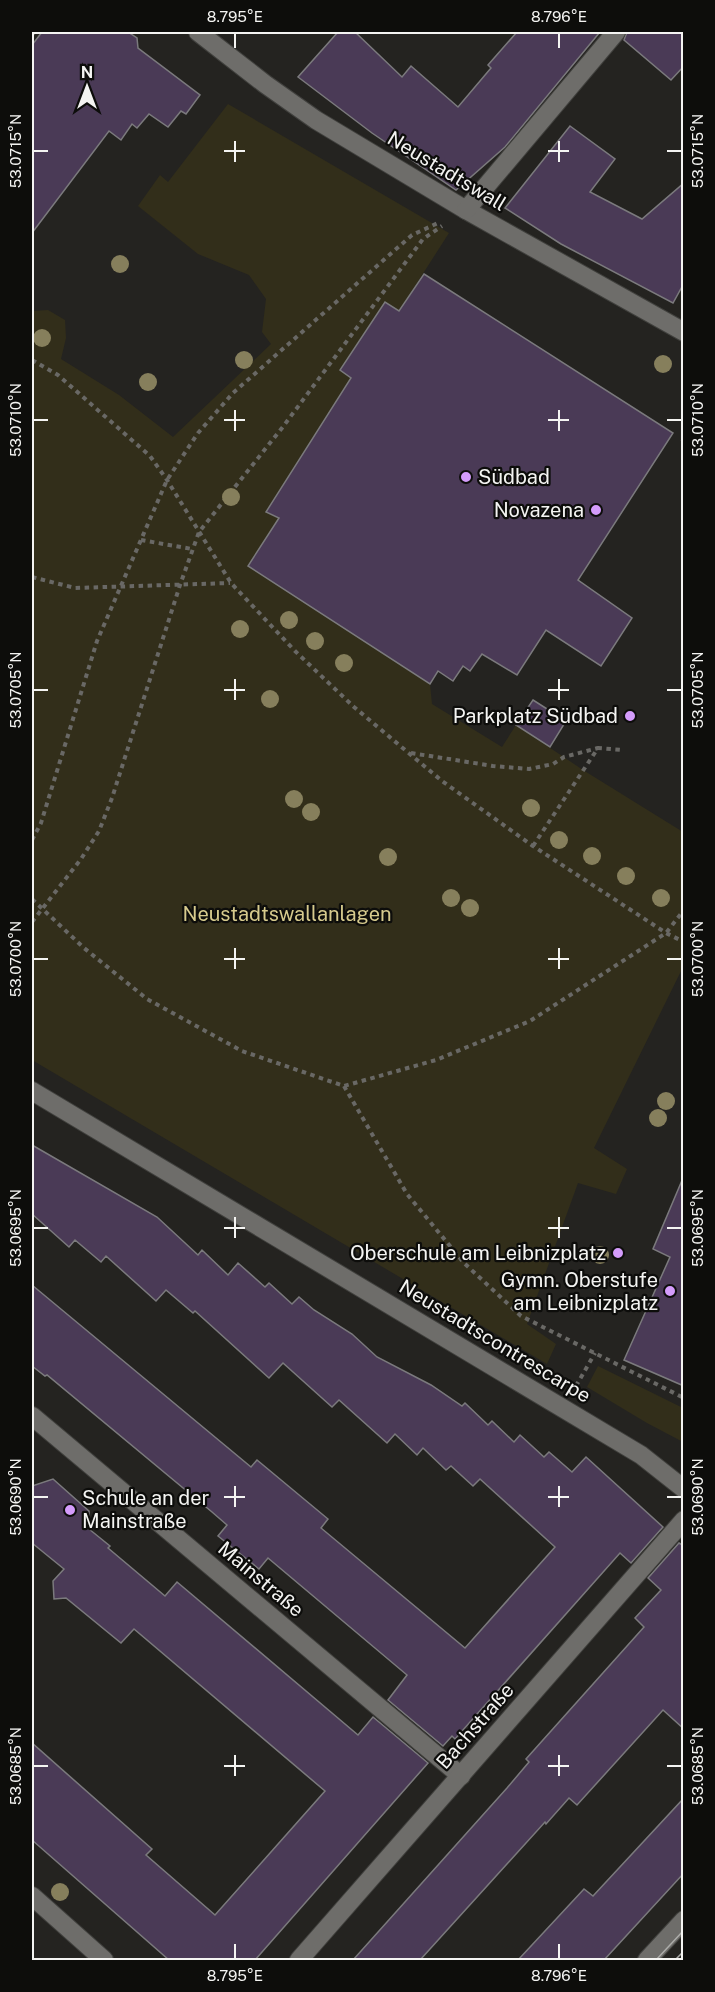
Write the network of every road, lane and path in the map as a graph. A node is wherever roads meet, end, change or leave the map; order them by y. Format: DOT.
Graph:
graph roads {
  1 [pos="34,32"];
  2 [pos="198,32"];
  3 [pos="616,32"];
  4 [pos="32,35"];
  5 [pos="466,210"];
  6 [pos="423,239"];
  7 [pos="427,243"];
  8 [pos="684,332"];
  9 [pos="32,360"];
  10 [pos="167,480"];
  11 [pos="199,532"];
  12 [pos="141,540"];
  13 [pos="192,549"];
  14 [pos="32,576"];
  15 [pos="231,583"];
  16 [pos="180,585"];
  17 [pos="119,587"];
  18 [pos="598,748"];
  19 [pos="622,750"];
  20 [pos="410,753"];
  21 [pos="32,840"];
  22 [pos="533,846"];
  23 [pos="32,899"];
  24 [pos="41,909"];
  25 [pos="684,910"];
  26 [pos="32,922"];
  27 [pos="666,933"];
  28 [pos="684,942"];
  29 [pos="344,1086"];
  30 [pos="32,1091"];
  31 [pos="595,1353"];
  32 [pos="684,1398"];
  33 [pos="564,1408"];
  34 [pos="32,1416"];
  35 [pos="684,1489"];
  36 [pos="684,1520"];
  37 [pos="461,1776"];
  38 [pos="34,1903"];
  39 [pos="684,1920"];
  40 [pos="104,1960"];
  41 [pos="299,1960"];
  42 [pos="647,1960"];
  1 -- 4 [label="path"];
  2 -- 5 [label="street, Neustadtswall"];
  3 -- 5 [label="street"];
  5 -- 6 [label="path"];
  5 -- 8 [label="street, Neustadtswall"];
  5 -- 10 [label="path"];
  6 -- 7 [label="path"];
  6 -- 11 [label="path"];
  9 -- 10 [label="path"];
  10 -- 11 [label="path"];
  10 -- 12 [label="path"];
  11 -- 13 [label="path"];
  11 -- 15 [label="path"];
  12 -- 13 [label="path"];
  12 -- 17 [label="path"];
  13 -- 16 [label="path"];
  14 -- 17 [label="path"];
  15 -- 16 [label="path"];
  15 -- 20 [label="path"];
  16 -- 17 [label="path"];
  16 -- 24 [label="path"];
  17 -- 21 [label="path"];
  18 -- 19 [label="path"];
  18 -- 20 [label="path"];
  18 -- 22 [label="path"];
  20 -- 22 [label="path"];
  22 -- 27 [label="path"];
  23 -- 24 [label="path"];
  24 -- 26 [label="path"];
  24 -- 29 [label="path"];
  25 -- 27 [label="path"];
  27 -- 28 [label="path"];
  27 -- 29 [label="path"];
  29 -- 31 [label="path"];
  30 -- 33 [label="street, Neustadtscontrescarpe"];
  31 -- 32 [label="path"];
  31 -- 33 [label="path"];
  33 -- 35 [label="street, Neustadtscontrescarpe"];
  34 -- 37 [label="street, Mainstraße"];
  36 -- 37 [label="street, Bachstraße"];
  37 -- 41 [label="street, Bachstraße"];
  38 -- 40 [label="street"];
  39 -- 42 [label="street"];
}
